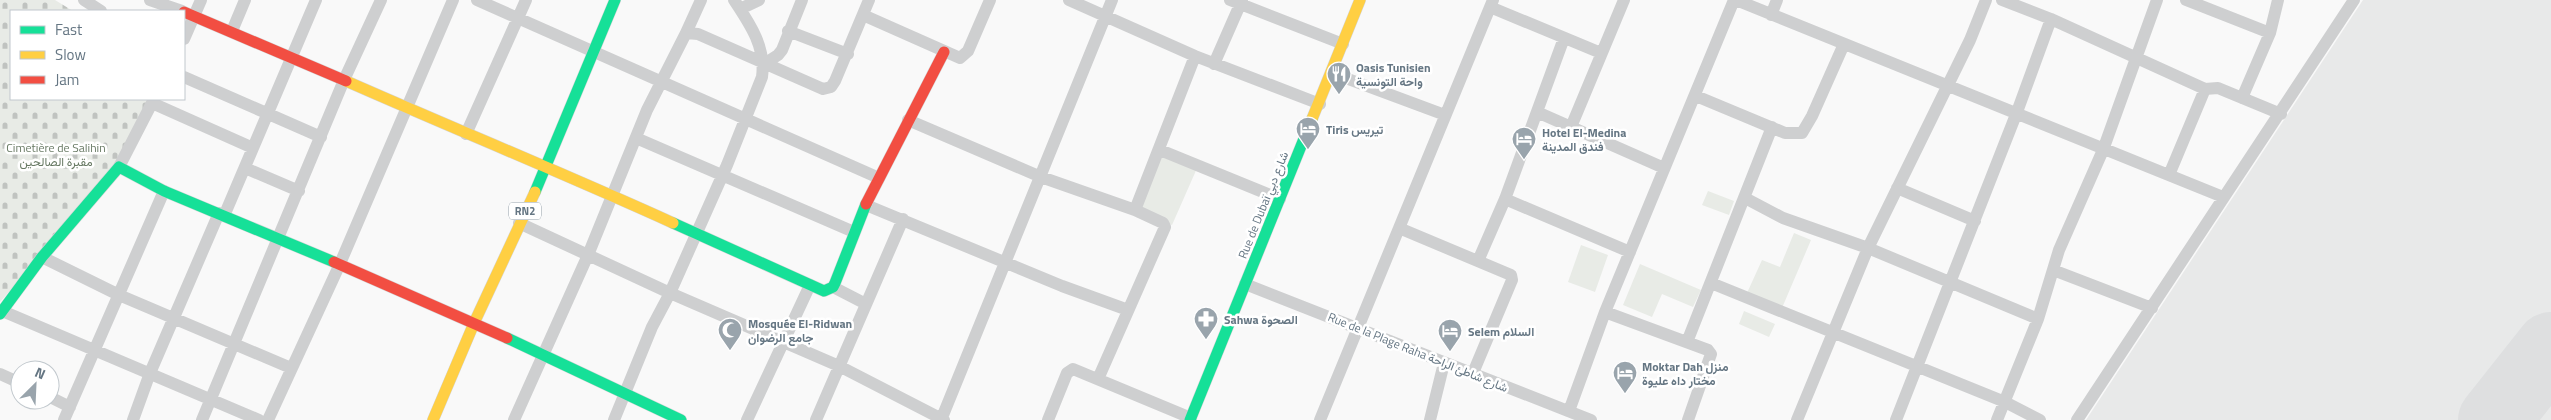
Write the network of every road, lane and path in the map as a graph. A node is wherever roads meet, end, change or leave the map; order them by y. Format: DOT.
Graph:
graph roads {
  1 [pos="84,0"];
  2 [pos="150,0"];
  3 [pos="201,0"];
  4 [pos="245,0"];
  5 [pos="315,0"];
  6 [pos="381,0"];
  7 [pos="452,0"];
  8 [pos="477,0"];
  9 [pos="526,0"];
  10 [pos="615,0"];
  11 [pos="701,0"];
  12 [pos="759,0"];
  13 [pos="802,0"];
  14 [pos="870,0"];
  15 [pos="990,0"];
  16 [pos="1069,0"];
  17 [pos="1112,0"];
  18 [pos="1360,0"];
  19 [pos="1624,0"];
  20 [pos="1734,0"];
  21 [pos="1777,0"];
  22 [pos="1986,0"];
  23 [pos="2002,0"];
  24 [pos="2157,0"];
  25 [pos="2186,0"];
  26 [pos="2278,0"];
  27 [pos="2354,0"];
  28 [pos="1238,1"];
  29 [pos="1491,3"];
  30 [pos="737,4"];
  31 [pos="2029,5"];
  32 [pos="99,10"];
  33 [pos="178,10"];
  34 [pos="187,13"];
  35 [pos="1771,15"];
  36 [pos="863,16"];
  37 [pos="1105,16"];
  38 [pos="518,19"];
  39 [pos="2051,19"];
  40 [pos="185,30"];
  41 [pos="232,30"];
  42 [pos="788,32"];
  43 [pos="2270,32"];
  44 [pos="686,33"];
  45 [pos="1564,38"];
  46 [pos="1343,44"];
  47 [pos="1844,44"];
  48 [pos="594,52"];
  49 [pos="944,52"];
  50 [pos="1602,53"];
  51 [pos="848,54"];
  52 [pos="1195,56"];
  53 [pos="292,57"];
  54 [pos="2137,57"];
  55 [pos="764,64"];
  56 [pos="1214,64"];
  57 [pos="1332,74"];
  58 [pos="185,77"];
  59 [pos="344,80"];
  60 [pos="662,80"];
  61 [pos="1948,86"];
  62 [pos="2205,89"];
  63 [pos="1696,96"];
  64 [pos="2242,98"];
  65 [pos="153,101"];
  66 [pos="1320,104"];
  67 [pos="406,108"];
  68 [pos="268,112"];
  69 [pos="1537,112"];
  70 [pos="2018,112"];
  71 [pos="2281,114"];
  72 [pos="1445,115"];
  73 [pos="746,118"];
  74 [pos="908,120"];
  75 [pos="1571,127"];
  76 [pos="1772,127"];
  77 [pos="466,134"];
  78 [pos="321,137"];
  79 [pos="636,138"];
  80 [pos="253,148"];
  81 [pos="1160,150"];
  82 [pos="2103,150"];
  83 [pos="547,166"];
  84 [pos="119,167"];
  85 [pos="245,168"];
  86 [pos="1664,168"];
  87 [pos="2169,175"];
  88 [pos="722,176"];
  89 [pos="1041,176"];
  90 [pos="879,178"];
  91 [pos="1897,188"];
  92 [pos="164,191"];
  93 [pos="299,191"];
  94 [pos="611,196"];
  95 [pos="2223,197"];
  96 [pos="1745,198"];
  97 [pos="1280,199"];
  98 [pos="1505,199"];
  99 [pos="866,205"];
  100 [pos="1135,210"];
  101 [pos="222,214"];
  102 [pos="903,219"];
  103 [pos="1975,221"];
  104 [pos="520,223"];
  105 [pos="1399,228"];
  106 [pos="854,232"];
  107 [pos="696,234"];
  108 [pos="279,239"];
  109 [pos="1868,248"];
  110 [pos="1630,252"];
  111 [pos="588,255"];
  112 [pos="42,256"];
  113 [pos="1478,261"];
  114 [pos="1005,262"];
  115 [pos="339,266"];
  116 [pos="2053,270"];
  117 [pos="1711,283"];
  118 [pos="1952,283"];
  119 [pos="1245,284"];
  120 [pos="810,285"];
  121 [pos="833,287"];
  122 [pos="670,293"];
  123 [pos="119,295"];
  124 [pos="866,304"];
  125 [pos="2152,308"];
  126 [pos="1128,310"];
  127 [pos="0,312"];
  128 [pos="1605,312"];
  129 [pos="174,317"];
  130 [pos="2038,319"];
  131 [pos="475,321"];
  132 [pos="1359,327"];
  133 [pos="1832,332"];
  134 [pos="784,342"];
  135 [pos="1687,342"];
  136 [pos="234,343"];
  137 [pos="95,350"];
  138 [pos="542,356"];
  139 [pos="1444,363"];
  140 [pos="839,366"];
  141 [pos="291,368"];
  142 [pos="1917,368"];
  143 [pos="150,373"];
  144 [pos="1473,373"];
  145 [pos="1098,379"];
  146 [pos="626,394"];
  147 [pos="210,399"];
  148 [pos="60,402"];
  149 [pos="2005,402"];
  150 [pos="70,407"];
  151 [pos="1569,411"];
  152 [pos="943,419"];
  153 [pos="1190,419"];
  154 [pos="64,420"];
  155 [pos="133,420"];
  156 [pos="202,420"];
  157 [pos="259,420"];
  158 [pos="268,420"];
  159 [pos="433,420"];
  160 [pos="514,420"];
  161 [pos="614,420"];
  162 [pos="681,420"];
  163 [pos="747,420"];
  164 [pos="816,420"];
  165 [pos="1048,420"];
  166 [pos="1320,420"];
  167 [pos="1430,420"];
  168 [pos="1591,420"];
  169 [pos="1688,420"];
  170 [pos="1797,420"];
  171 [pos="1896,420"];
  172 [pos="1997,420"];
  173 [pos="2040,420"];
  174 [pos="2078,420"];
  1 -- 32 [label="street"];
  2 -- 33 [label="street"];
  3 -- 34 [label="street"];
  4 -- 41 [label="street"];
  5 -- 53 [label="street"];
  6 -- 59 [label="street"];
  7 -- 67 [label="street"];
  8 -- 38 [label="street"];
  9 -- 38 [label="street"];
  10 -- 48 [label="main road, RN2"];
  11 -- 44 [label="street"];
  12 -- 30 [label="street"];
  13 -- 42 [label="street"];
  14 -- 36 [label="street"];
  15 -- 49 [label="street"];
  16 -- 37 [label="street"];
  17 -- 37 [label="street"];
  18 -- 46 [label="main road, Rue de Dubaï شارع دبي"];
  19 -- 50 [label="street"];
  20 -- 35 [label="street"];
  20 -- 63 [label="street"];
  21 -- 35 [label="street"];
  22 -- 61 [label="street"];
  23 -- 31 [label="street"];
  24 -- 54 [label="street"];
  25 -- 43 [label="street"];
  26 -- 43 [label="street"];
  27 -- 71 [label="street"];
  28 -- 46 [label="street"];
  28 -- 56 [label="street"];
  29 -- 45 [label="street"];
  29 -- 72 [label="street"];
  30 -- 55 [label="street"];
  31 -- 39 [label="street"];
  34 -- 40 [label="street"];
  34 -- 41 [label="main road"];
  35 -- 47 [label="street"];
  36 -- 49 [label="street"];
  36 -- 51 [label="street"];
  37 -- 52 [label="street"];
  37 -- 89 [label="street"];
  38 -- 48 [label="street"];
  38 -- 77 [label="street"];
  39 -- 54 [label="street"];
  39 -- 70 [label="street"];
  41 -- 53 [label="main road"];
  42 -- 51 [label="street"];
  42 -- 55 [label="street"];
  43 -- 64 [label="street"];
  44 -- 55 [label="street"];
  44 -- 60 [label="street"];
  45 -- 50 [label="street"];
  45 -- 69 [label="street"];
  46 -- 57 [label="main road, Rue de Dubaï شارع دبي"];
  47 -- 61 [label="street"];
  47 -- 76 [label="street"];
  48 -- 60 [label="street"];
  48 -- 83 [label="main road, RN2"];
  49 -- 74 [label="main road"];
  50 -- 75 [label="street"];
  51 -- 55 [label="street"];
  52 -- 56 [label="street"];
  52 -- 81 [label="street"];
  53 -- 59 [label="main road"];
  53 -- 68 [label="street"];
  54 -- 62 [label="street"];
  54 -- 82 [label="street"];
  55 -- 73 [label="street"];
  56 -- 66 [label="street"];
  57 -- 66 [label="main road, Rue de Dubaï شارع دبي"];
  57 -- 72 [label="street"];
  58 -- 68 [label="street"];
  59 -- 67 [label="main road"];
  59 -- 78 [label="street"];
  60 -- 73 [label="street"];
  60 -- 79 [label="street"];
  61 -- 70 [label="street"];
  61 -- 91 [label="street"];
  62 -- 64 [label="street"];
  62 -- 87 [label="street"];
  63 -- 76 [label="street"];
  63 -- 86 [label="street"];
  64 -- 71 [label="street"];
  65 -- 80 [label="street"];
  65 -- 84 [label="street"];
  66 -- 97 [label="main road, Rue de Dubaï شارع دبي"];
  67 -- 77 [label="main road"];
  67 -- 115 [label="street"];
  68 -- 78 [label="street"];
  68 -- 80 [label="street"];
  69 -- 75 [label="street"];
  69 -- 98 [label="street"];
  70 -- 82 [label="street"];
  70 -- 103 [label="street"];
  71 -- 95 [label="street"];
  72 -- 105 [label="street"];
  73 -- 88 [label="street"];
  73 -- 90 [label="street"];
  74 -- 89 [label="street"];
  74 -- 90 [label="main road"];
  75 -- 86 [label="street"];
  76 -- 96 [label="street"];
  77 -- 83 [label="main road"];
  78 -- 93 [label="street"];
  79 -- 88 [label="street"];
  79 -- 94 [label="street"];
  80 -- 85 [label="street"];
  81 -- 97 [label="street"];
  81 -- 100 [label="street"];
  82 -- 87 [label="street"];
  82 -- 116 [label="street"];
  83 -- 94 [label="main road"];
  83 -- 104 [label="main road, RN2"];
  84 -- 92 [label="main road"];
  84 -- 112 [label="main road"];
  85 -- 93 [label="street"];
  85 -- 101 [label="street"];
  86 -- 110 [label="street"];
  87 -- 95 [label="street"];
  88 -- 106 [label="street"];
  88 -- 107 [label="street"];
  89 -- 100 [label="street"];
  89 -- 114 [label="street"];
  90 -- 99 [label="main road"];
  91 -- 103 [label="street"];
  91 -- 109 [label="street"];
  92 -- 101 [label="main road"];
  92 -- 123 [label="street"];
  93 -- 108 [label="street"];
  94 -- 107 [label="main road"];
  94 -- 111 [label="street"];
  95 -- 125 [label="street"];
  96 -- 109 [label="street"];
  96 -- 117 [label="street"];
  97 -- 119 [label="main road, Rue de Dubaï شارع دبي"];
  98 -- 110 [label="street"];
  98 -- 113 [label="street"];
  99 -- 102 [label="street"];
  99 -- 106 [label="main road"];
  100 -- 126 [label="street"];
  101 -- 108 [label="main road"];
  101 -- 129 [label="street"];
  102 -- 114 [label="street"];
  102 -- 124 [label="street"];
  103 -- 118 [label="street"];
  104 -- 111 [label="street"];
  104 -- 131 [label="main road, RN2"];
  105 -- 113 [label="street"];
  105 -- 132 [label="street"];
  106 -- 121 [label="main road"];
  107 -- 120 [label="main road"];
  107 -- 122 [label="street"];
  108 -- 115 [label="main road"];
  108 -- 136 [label="street"];
  109 -- 118 [label="street"];
  109 -- 133 [label="street"];
  110 -- 128 [label="street"];
  111 -- 122 [label="street"];
  111 -- 138 [label="street"];
  112 -- 123 [label="street"];
  112 -- 127 [label="main road"];
  113 -- 144 [label="street"];
  114 -- 126 [label="street"];
  114 -- 152 [label="street"];
  115 -- 131 [label="main road"];
  115 -- 141 [label="street"];
  116 -- 125 [label="street"];
  116 -- 130 [label="street"];
  117 -- 133 [label="street"];
  117 -- 135 [label="street"];
  118 -- 130 [label="street"];
  118 -- 142 [label="street"];
  119 -- 132 [label="street, Rue de la Plage Raha شارع شاطئ الراحة"];
  119 -- 153 [label="main road, Rue de Dubaï شارع دبي"];
  120 -- 121 [label="main road"];
  120 -- 134 [label="street"];
  121 -- 124 [label="street"];
  122 -- 134 [label="street"];
  122 -- 146 [label="street"];
  123 -- 129 [label="street"];
  123 -- 137 [label="street"];
  124 -- 140 [label="street"];
  125 -- 174 [label="street"];
  126 -- 145 [label="street"];
  127 -- 137 [label="street"];
  128 -- 135 [label="street"];
  128 -- 151 [label="street"];
  129 -- 136 [label="street"];
  129 -- 143 [label="street"];
  130 -- 149 [label="street"];
  131 -- 138 [label="main road"];
  131 -- 159 [label="main road, RN2"];
  132 -- 139 [label="street, Rue de la Plage Raha شارع شاطئ الراحة"];
  132 -- 166 [label="street"];
  133 -- 142 [label="street"];
  133 -- 170 [label="street"];
  134 -- 140 [label="street"];
  134 -- 163 [label="street"];
  135 -- 169 [label="street"];
  136 -- 141 [label="street"];
  136 -- 147 [label="street"];
  137 -- 143 [label="street"];
  137 -- 150 [label="street"];
  138 -- 146 [label="main road"];
  138 -- 160 [label="street"];
  139 -- 144 [label="street, Rue de la Plage Raha شارع شاطئ الراحة"];
  139 -- 167 [label="street"];
  140 -- 152 [label="street"];
  140 -- 164 [label="street"];
  141 -- 158 [label="street"];
  142 -- 149 [label="street"];
  142 -- 171 [label="street"];
  143 -- 147 [label="street"];
  143 -- 155 [label="street"];
  144 -- 151 [label="street, Rue de la Plage Raha شارع شاطئ الراحة"];
  145 -- 153 [label="street"];
  145 -- 165 [label="street"];
  146 -- 161 [label="street"];
  146 -- 162 [label="main road"];
  147 -- 156 [label="street"];
  147 -- 157 [label="street"];
  148 -- 150 [label="street"];
  149 -- 172 [label="street"];
  149 -- 173 [label="street"];
  150 -- 154 [label="street"];
  151 -- 168 [label="street, Rue de la Plage Raha شارع شاطئ الراحة"];
}
